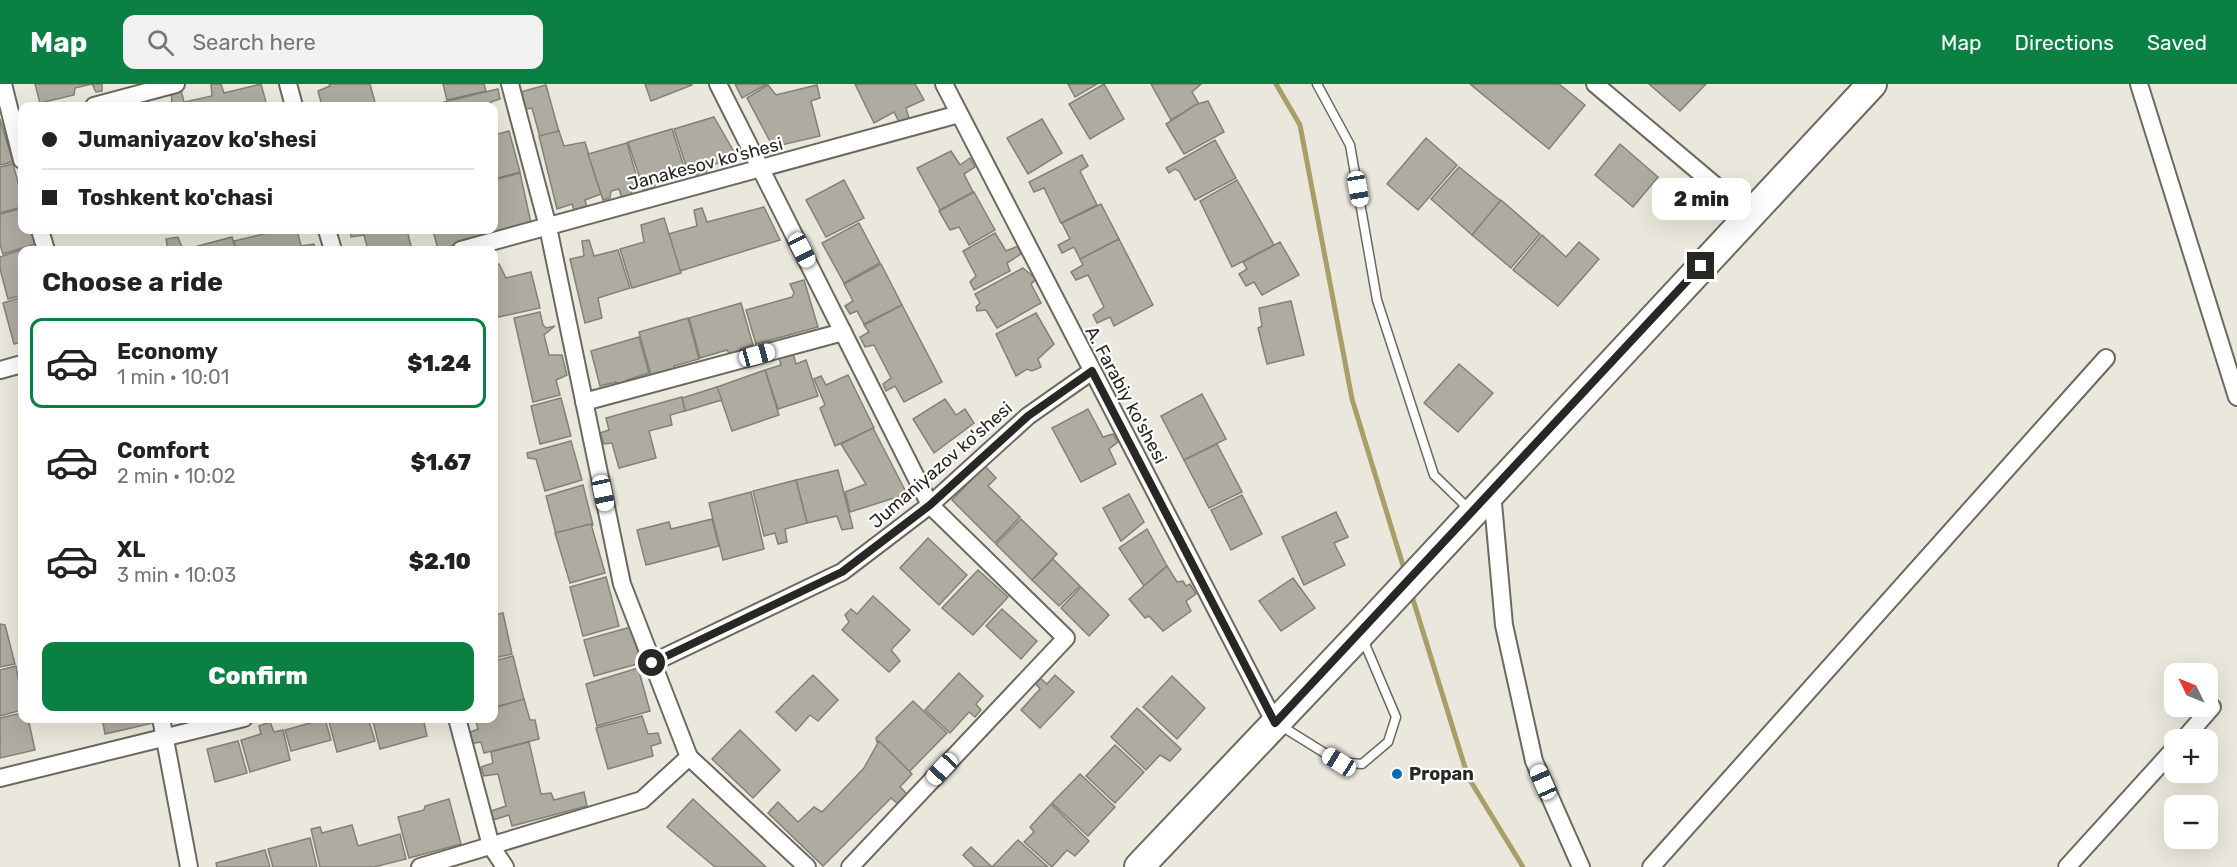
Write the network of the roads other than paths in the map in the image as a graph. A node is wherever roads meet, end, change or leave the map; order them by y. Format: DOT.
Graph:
graph roads {
  1 [pos="3,84"];
  2 [pos="176,84"];
  3 [pos="288,84"];
  4 [pos="510,84"];
  5 [pos="718,84"];
  6 [pos="944,84"];
  7 [pos="1317,84"];
  8 [pos="1595,84"];
  9 [pos="1872,84"];
  10 [pos="2139,84"];
  11 [pos="109,102"];
  12 [pos="293,102"];
  13 [pos="959,114"];
  14 [pos="18,127"];
  15 [pos="761,168"];
  16 [pos="1749,214"];
  17 [pos="548,226"];
  18 [pos="476,246"];
  19 [pos="843,332"];
  20 [pos="2106,358"];
  21 [pos="18,365"];
  22 [pos="0,370"];
  23 [pos="1092,371"];
  24 [pos="2237,397"];
  25 [pos="584,402"];
  26 [pos="1492,492"];
  27 [pos="930,505"];
  28 [pos="1473,513"];
  29 [pos="1367,626"];
  30 [pos="652,663"];
  31 [pos="2203,717"];
  32 [pos="162,723"];
  33 [pos="223,723"];
  34 [pos="458,723"];
  35 [pos="1275,723"];
  36 [pos="2193,729"];
  37 [pos="166,737"];
  38 [pos="689,757"];
  39 [pos="2164,760"];
  40 [pos="0,778"];
  41 [pos="491,846"];
  42 [pos="189,867"];
  43 [pos="420,867"];
  44 [pos="505,867"];
  45 [pos="807,867"];
  46 [pos="850,867"];
  47 [pos="1139,867"];
  48 [pos="1581,867"];
  49 [pos="1651,867"];
  50 [pos="2067,867"];
  1 -- 14 [label="street"];
  2 -- 11 [label="street"];
  3 -- 12 [label="street"];
  4 -- 17 [label="street"];
  5 -- 15 [label="street"];
  6 -- 13 [label="street, A. Farabiy ko'shesi"];
  7 -- 28 [label="lane"];
  8 -- 16 [label="street"];
  9 -- 16 [label="highway"];
  10 -- 24 [label="street"];
  13 -- 15 [label="street, Janakesov ko'shesi"];
  13 -- 23 [label="street, A. Farabiy ko'shesi"];
  15 -- 17 [label="street, Janakesov ko'shesi"];
  15 -- 19 [label="street"];
  16 -- 26 [label="highway"];
  17 -- 18 [label="street, Janakesov ko'shesi"];
  17 -- 25 [label="street"];
  19 -- 25 [label="street"];
  19 -- 27 [label="street"];
  20 -- 49 [label="street"];
  21 -- 22 [label="street"];
  23 -- 27 [label="street, Jumaniyazov ko'shesi"];
  23 -- 35 [label="street, A. Farabiy ko'shesi"];
  25 -- 30 [label="street"];
  26 -- 28 [label="highway"];
  26 -- 48 [label="street"];
  27 -- 30 [label="street, Jumaniyazov ko'shesi"];
  27 -- 46 [label="street"];
  28 -- 29 [label="highway"];
  29 -- 35 [label="highway"];
  29 -- 35 [label="lane"];
  30 -- 38 [label="street"];
  31 -- 36 [label="street"];
  32 -- 37 [label="street"];
  33 -- 37 [label="street"];
  34 -- 41 [label="street"];
  35 -- 47 [label="highway"];
  37 -- 40 [label="street"];
  37 -- 42 [label="street"];
  38 -- 41 [label="street"];
  38 -- 45 [label="street"];
  39 -- 50 [label="street"];
  41 -- 43 [label="street"];
  41 -- 44 [label="street"];
}
